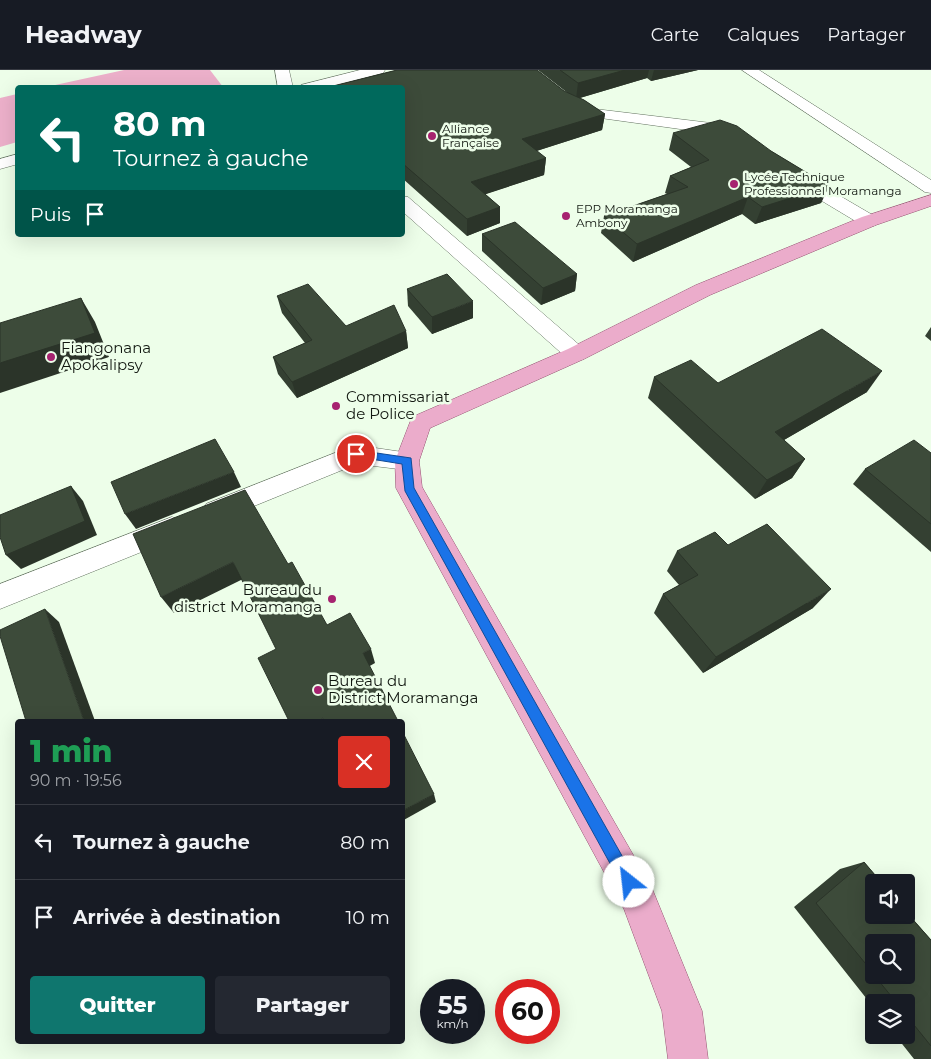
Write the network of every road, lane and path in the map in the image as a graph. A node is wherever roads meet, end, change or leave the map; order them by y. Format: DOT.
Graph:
graph roads {
  1 [pos="378,70"];
  2 [pos="526,70"];
  3 [pos="749,70"];
  4 [pos="280,71"];
  5 [pos="285,85"];
  6 [pos="318,85"];
  7 [pos="746,143"];
  8 [pos="15,160"];
  9 [pos="0,164"];
  10 [pos="780,168"];
  11 [pos="931,188"];
  12 [pos="931,200"];
  13 [pos="405,204"];
  14 [pos="869,222"];
  15 [pos="576,354"];
  16 [pos="407,461"];
  17 [pos="0,598"];
  18 [pos="688,1059"];
  1 -- 6 [label="street"];
  2 -- 7 [label="street"];
  3 -- 11 [label="street"];
  4 -- 5 [label="street"];
  8 -- 9 [label="street"];
  10 -- 14 [label="street"];
  12 -- 14 [label="main road"];
  13 -- 15 [label="street"];
  14 -- 15 [label="main road"];
  15 -- 16 [label="main road"];
  16 -- 17 [label="street"];
  16 -- 18 [label="main road"];
}
